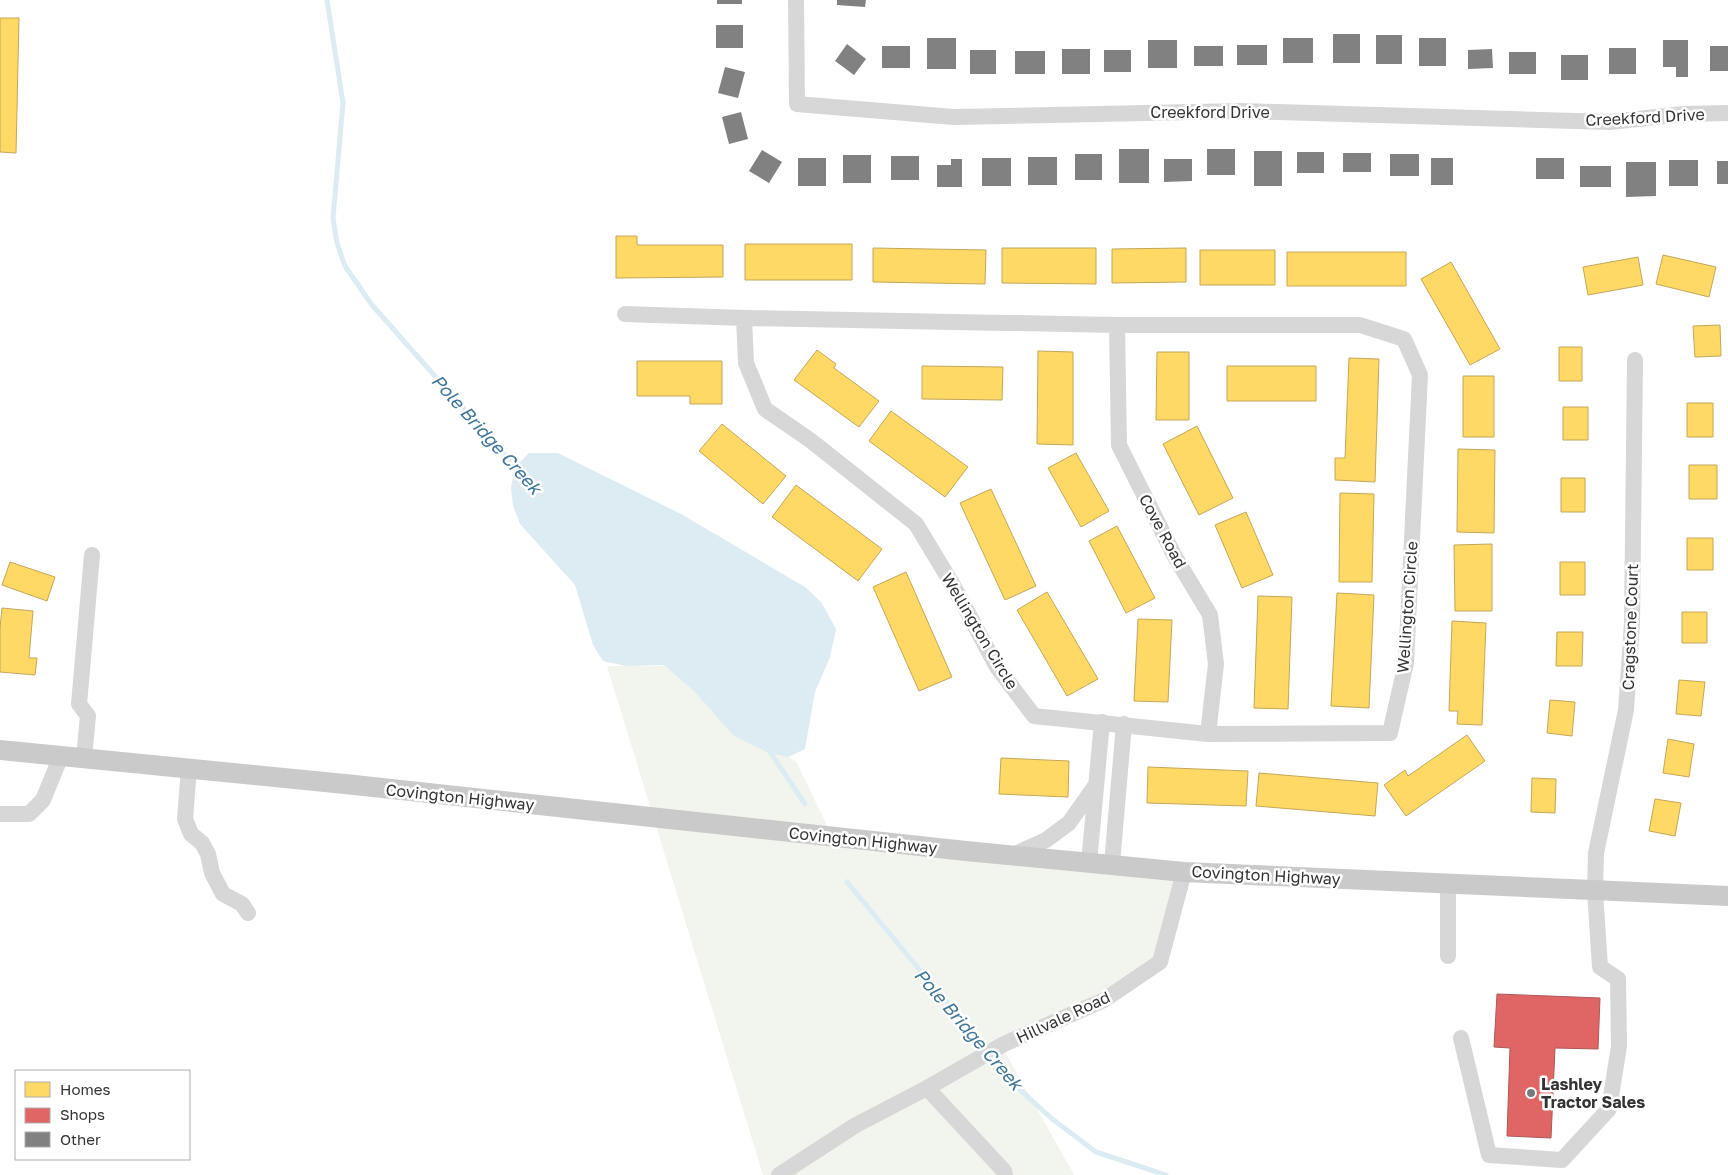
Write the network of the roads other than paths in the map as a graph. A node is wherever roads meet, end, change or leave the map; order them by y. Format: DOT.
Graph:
graph roads {
  1 [pos="796,0"];
  2 [pos="1728,113"];
  3 [pos="625,314"];
  4 [pos="744,318"];
  5 [pos="1117,325"];
  6 [pos="1635,360"];
  7 [pos="92,554"];
  8 [pos="1102,722"];
  9 [pos="1124,724"];
  10 [pos="1208,734"];
  11 [pos="0,750"];
  12 [pos="61,756"];
  13 [pos="84,758"];
  14 [pos="188,768"];
  15 [pos="1096,784"];
  16 [pos="0,814"];
  17 [pos="1013,855"];
  18 [pos="1089,863"];
  19 [pos="1112,864"];
  20 [pos="1184,872"];
  21 [pos="1448,884"];
  22 [pos="1595,891"];
  23 [pos="1728,896"];
  24 [pos="248,913"];
  25 [pos="1448,956"];
  26 [pos="1461,1038"];
  27 [pos="928,1088"];
  28 [pos="779,1175"];
  29 [pos="1005,1175"];
  1 -- 2 [label="street, Creekford Drive"];
  3 -- 4 [label="street, Wellington Circle"];
  4 -- 5 [label="street, Wellington Circle"];
  4 -- 8 [label="street, Wellington Circle"];
  5 -- 10 [label="street, Cove Road"];
  5 -- 10 [label="street, Wellington Circle"];
  6 -- 22 [label="street, Cragstone Court"];
  7 -- 13 [label="street"];
  8 -- 9 [label="street, Wellington Circle"];
  8 -- 15 [label="street"];
  9 -- 10 [label="street, Wellington Circle"];
  9 -- 19 [label="street"];
  11 -- 12 [label="main road, Covington Highway"];
  12 -- 13 [label="main road, Covington Highway"];
  12 -- 16 [label="street"];
  13 -- 14 [label="main road, Covington Highway"];
  14 -- 17 [label="main road, Covington Highway"];
  14 -- 24 [label="street"];
  15 -- 17 [label="street"];
  15 -- 18 [label="street"];
  17 -- 18 [label="main road, Covington Highway"];
  18 -- 19 [label="main road, Covington Highway"];
  19 -- 20 [label="main road, Covington Highway"];
  20 -- 21 [label="main road, Covington Highway"];
  20 -- 27 [label="street, Hillvale Road"];
  21 -- 22 [label="main road, Covington Highway"];
  21 -- 25 [label="street"];
  22 -- 23 [label="main road, Covington Highway"];
  22 -- 26 [label="street, Cragstone Court"];
  27 -- 28 [label="street, Hillvale Road"];
  27 -- 29 [label="street"];
}
